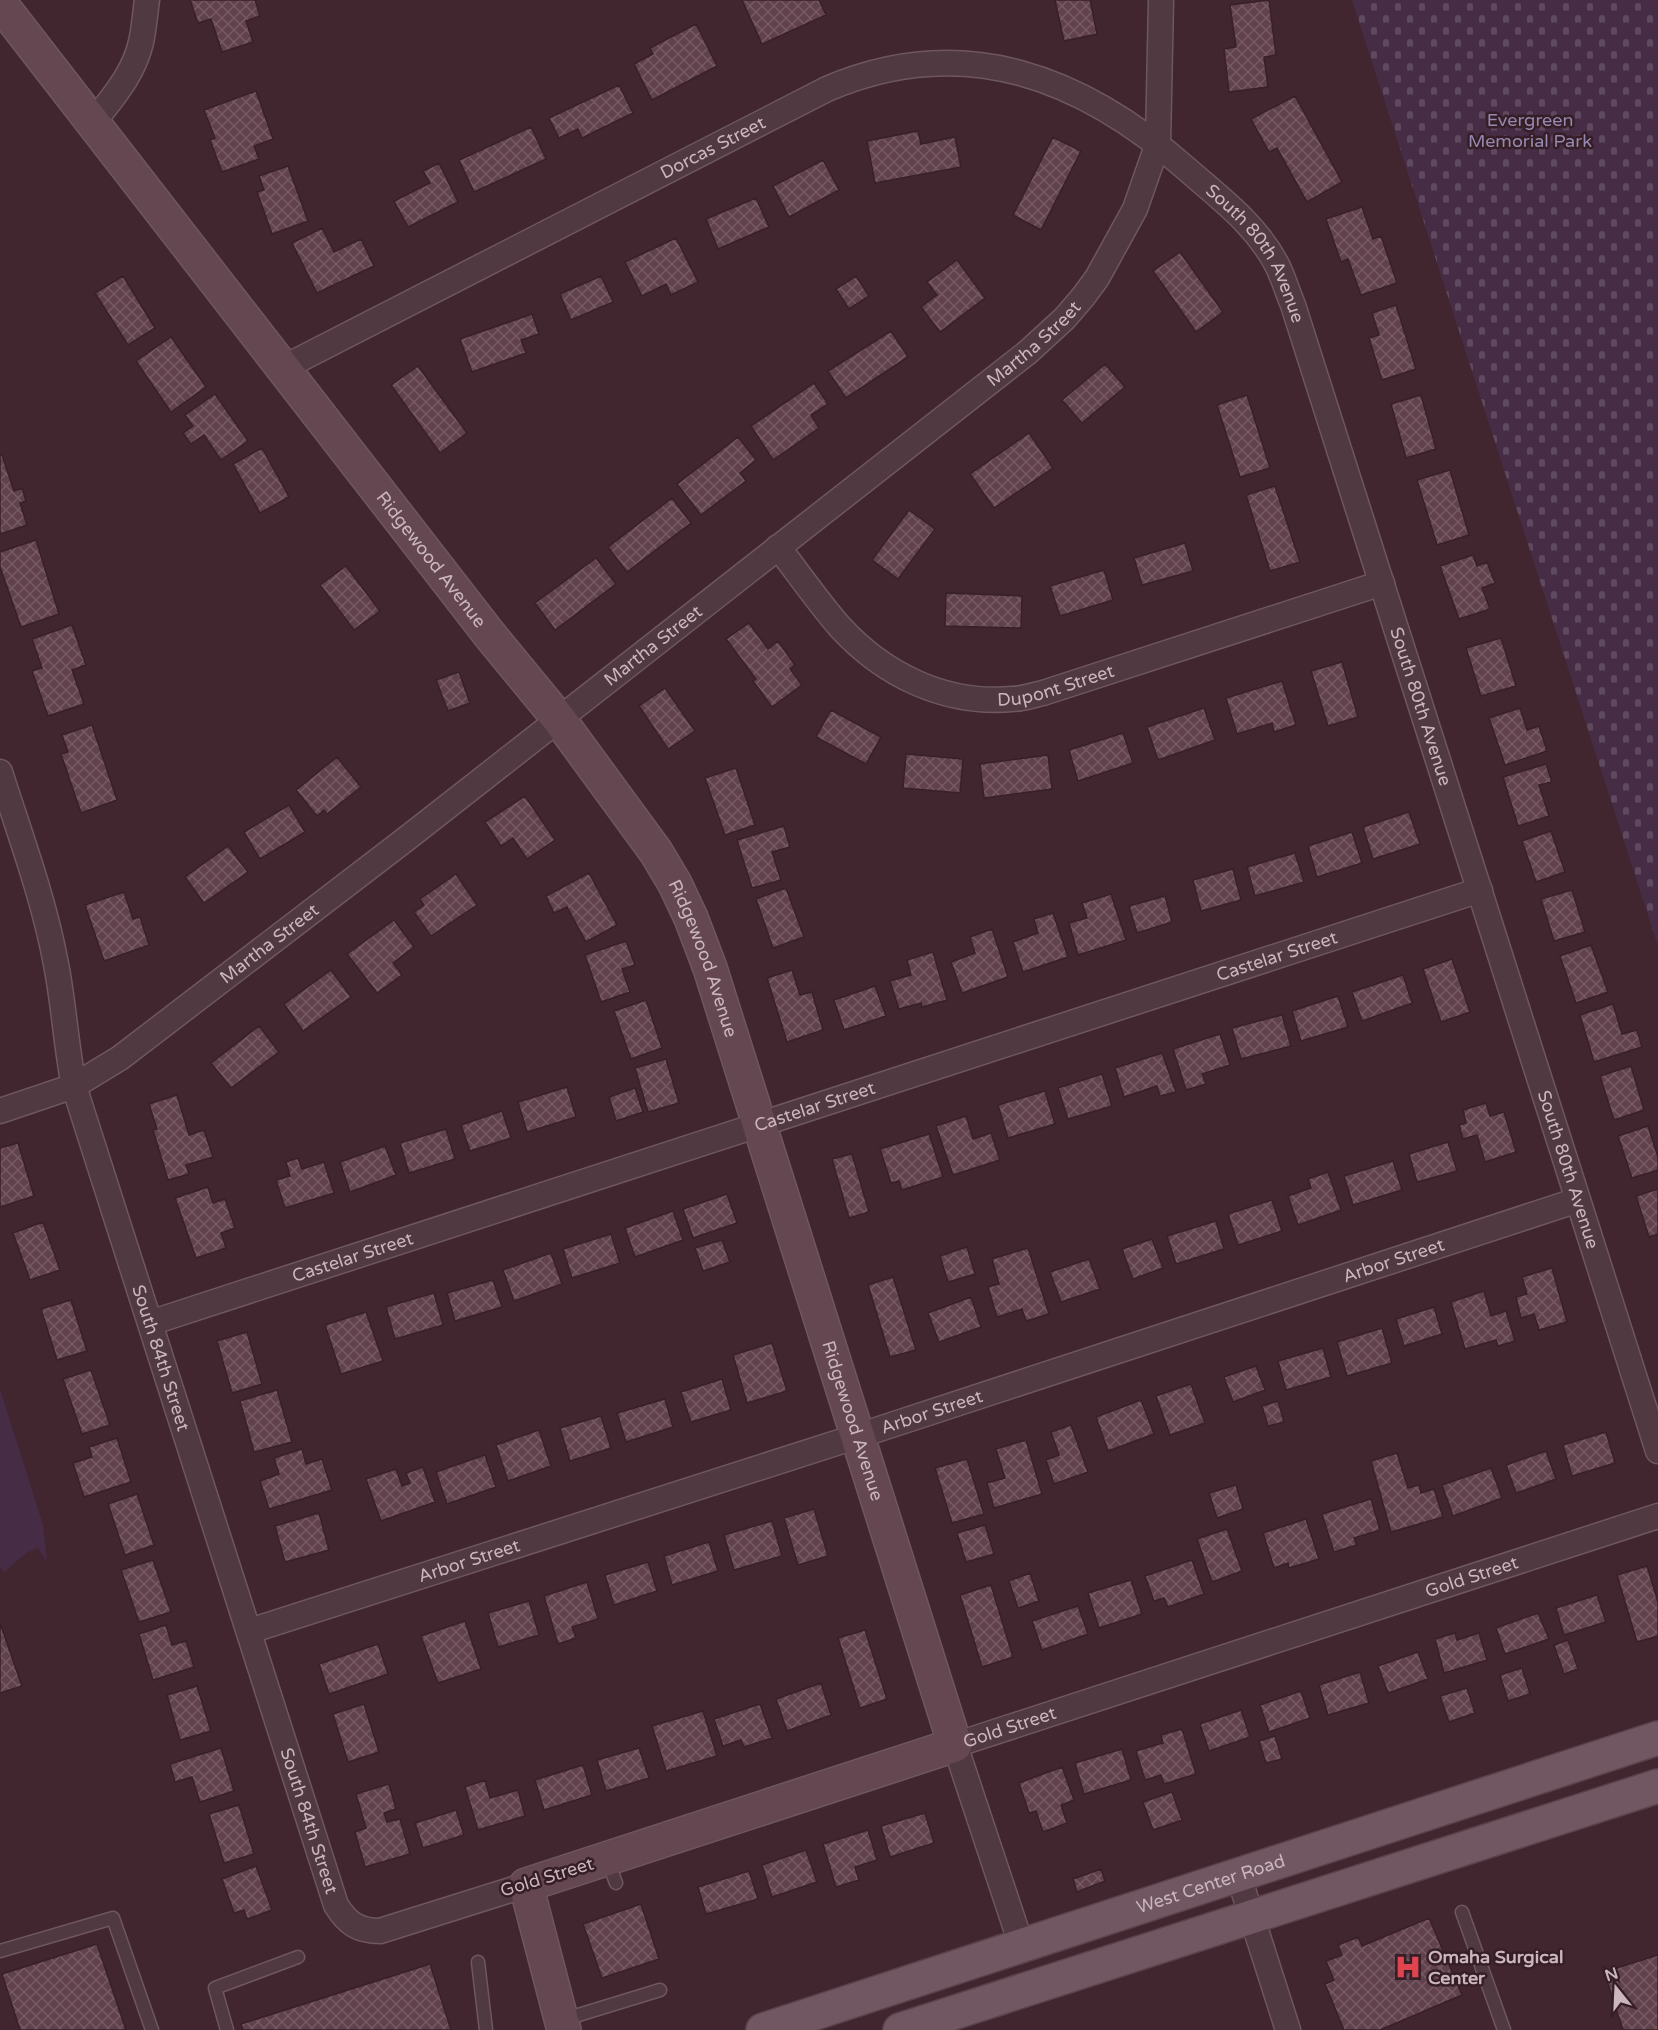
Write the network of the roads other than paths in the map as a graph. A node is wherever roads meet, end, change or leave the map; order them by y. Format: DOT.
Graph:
graph roads {
  1 [pos="147,0"];
  2 [pos="1161,0"];
  3 [pos="0,3"];
  4 [pos="93,123"];
  5 [pos="1158,143"];
  6 [pos="283,368"];
  7 [pos="778,547"];
  8 [pos="1382,583"];
  9 [pos="558,718"];
  10 [pos="0,772"];
  11 [pos="1480,891"];
  12 [pos="74,1086"];
  13 [pos="0,1111"];
  14 [pos="758,1126"];
  15 [pos="1578,1200"];
  16 [pos="150,1323"];
  17 [pos="858,1436"];
  18 [pos="1658,1451"];
  19 [pos="1658,1516"];
  20 [pos="250,1631"];
  21 [pos="1658,1738"];
  22 [pos="955,1745"];
  23 [pos="1658,1786"];
  24 [pos="1238,1874"];
  25 [pos="526,1885"];
  26 [pos="1462,1912"];
  27 [pos="1251,1916"];
  28 [pos="359,1929"];
  29 [pos="1022,1944"];
  30 [pos="0,1951"];
  31 [pos="298,1958"];
  32 [pos="478,1962"];
  33 [pos="660,1990"];
  34 [pos="947,2023"];
  35 [pos="562,2025"];
  36 [pos="152,2030"];
  37 [pos="227,2030"];
  38 [pos="486,2030"];
  39 [pos="763,2030"];
  40 [pos="900,2030"];
  41 [pos="1288,2030"];
  42 [pos="1504,2030"];
  1 -- 4 [label="street"];
  2 -- 5 [label="street"];
  3 -- 4 [label="main road, Ridgewood Avenue"];
  4 -- 6 [label="main road, Ridgewood Avenue"];
  5 -- 6 [label="street, Dorcas Street"];
  5 -- 7 [label="street, Martha Street"];
  5 -- 8 [label="street, South 80th Avenue"];
  6 -- 9 [label="main road, Ridgewood Avenue"];
  7 -- 8 [label="street, Dupont Street"];
  7 -- 9 [label="street, Martha Street"];
  8 -- 11 [label="street, South 80th Avenue"];
  9 -- 12 [label="street, Martha Street"];
  9 -- 14 [label="main road, Ridgewood Avenue"];
  10 -- 12 [label="street, South 84th Street"];
  11 -- 14 [label="street, Castelar Street"];
  11 -- 15 [label="street, South 80th Avenue"];
  12 -- 13 [label="street"];
  12 -- 16 [label="street, South 84th Street"];
  14 -- 16 [label="street, Castelar Street"];
  14 -- 17 [label="main road, Ridgewood Avenue"];
  15 -- 17 [label="street, Arbor Street"];
  15 -- 18 [label="street, South 80th Avenue"];
  16 -- 20 [label="street, South 84th Street"];
  17 -- 20 [label="street, Arbor Street"];
  17 -- 22 [label="main road, Ridgewood Avenue"];
  19 -- 22 [label="street, Gold Street"];
  20 -- 28 [label="street, South 84th Street"];
  21 -- 24 [label="main road, West Center Road"];
  22 -- 25 [label="main road, Gold Street"];
  22 -- 29 [label="street, Ridgewood Avenue"];
  23 -- 27 [label="main road"];
  24 -- 27 [label="street"];
  24 -- 29 [label="main road, West Center Road"];
  25 -- 28 [label="street, Gold Street"];
  25 -- 35 [label="main road"];
  26 -- 42 [label="lane"];
  27 -- 34 [label="main road"];
  27 -- 41 [label="street"];
  29 -- 39 [label="main road, West Center Road"];
  30 -- 36 [label="lane"];
  31 -- 37 [label="lane"];
  32 -- 38 [label="lane"];
  33 -- 35 [label="lane"];
  34 -- 40 [label="main road"];
}
